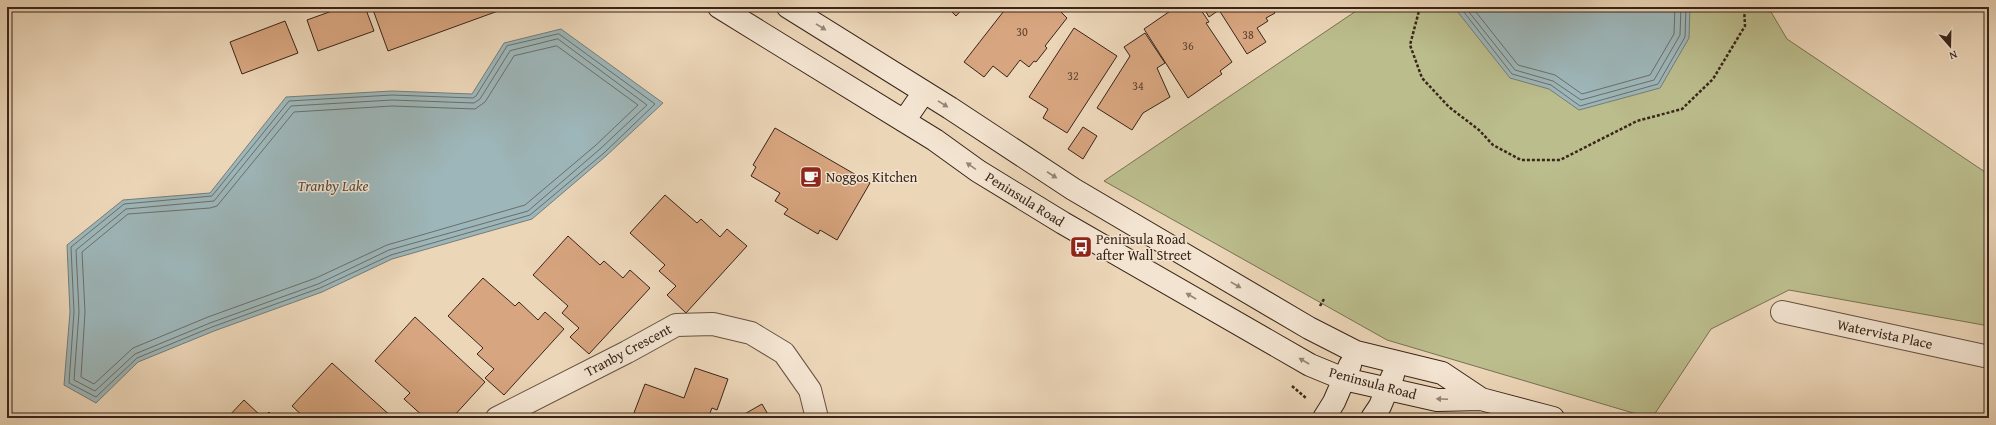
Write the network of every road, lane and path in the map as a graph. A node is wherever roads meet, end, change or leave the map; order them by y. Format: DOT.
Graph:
graph roads {
  1 [pos="719,7"];
  2 [pos="788,7"];
  3 [pos="1420,7"];
  4 [pos="1744,7"];
  5 [pos="924,92"];
  6 [pos="904,121"];
  7 [pos="1782,312"];
  8 [pos="1356,352"];
  9 [pos="1989,357"];
  10 [pos="1397,362"];
  11 [pos="1344,379"];
  12 [pos="1388,389"];
  13 [pos="1481,399"];
  14 [pos="497,418"];
  15 [pos="817,418"];
  16 [pos="1324,418"];
  17 [pos="1372,418"];
  18 [pos="1553,418"];
  1 -- 6 [label="street, Peninsula Road"];
  2 -- 5 [label="street, Peninsula Road, one-way"];
  3 -- 4 [label="path"];
  5 -- 6 [label="street"];
  5 -- 8 [label="street, Peninsula Road, one-way"];
  11 -- 6 [label="street, Peninsula Road, one-way"];
  7 -- 9 [label="street, Watervista Place"];
  8 -- 10 [label="street, Peninsula Road"];
  8 -- 11 [label="street"];
  10 -- 12 [label="street"];
  10 -- 13 [label="street, Peninsula Road"];
  11 -- 12 [label="street, Peninsula Road"];
  11 -- 16 [label="street"];
  13 -- 12 [label="street, Peninsula Road, one-way"];
  12 -- 17 [label="street"];
  13 -- 18 [label="street, Peninsula Road"];
  14 -- 15 [label="street, Tranby Crescent"];
}
